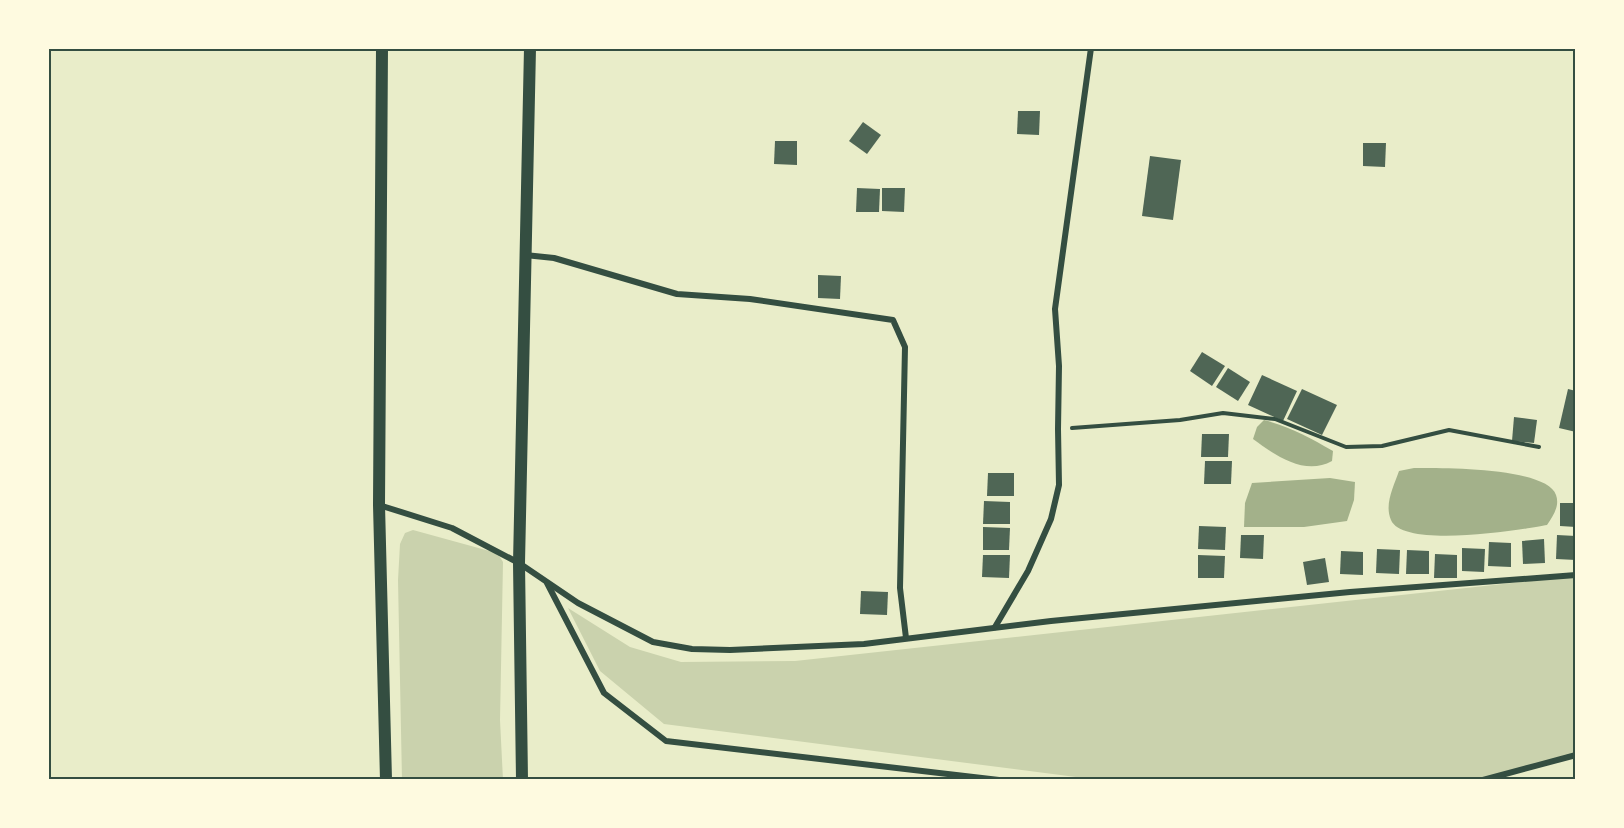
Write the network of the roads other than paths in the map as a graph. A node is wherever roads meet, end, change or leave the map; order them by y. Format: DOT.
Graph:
graph roads {
  1 [pos="382,48"];
  2 [pos="530,48"];
  3 [pos="1091,48"];
  4 [pos="525,255"];
  5 [pos="379,505"];
  6 [pos="519,563"];
  7 [pos="1576,575"];
  8 [pos="547,582"];
  9 [pos="995,627"];
  10 [pos="906,638"];
  11 [pos="1576,755"];
  12 [pos="386,780"];
  13 [pos="522,780"];
  14 [pos="999,780"];
  15 [pos="1483,780"];
  1 -- 5 [label="main road"];
  2 -- 4 [label="main road"];
  3 -- 9 [label="street"];
  4 -- 6 [label="main road"];
  4 -- 10 [label="street"];
  5 -- 6 [label="street"];
  5 -- 12 [label="main road"];
  6 -- 8 [label="street"];
  6 -- 13 [label="main road"];
  7 -- 9 [label="street"];
  8 -- 10 [label="street"];
  8 -- 14 [label="street"];
  9 -- 10 [label="street"];
  11 -- 15 [label="street"];
}
